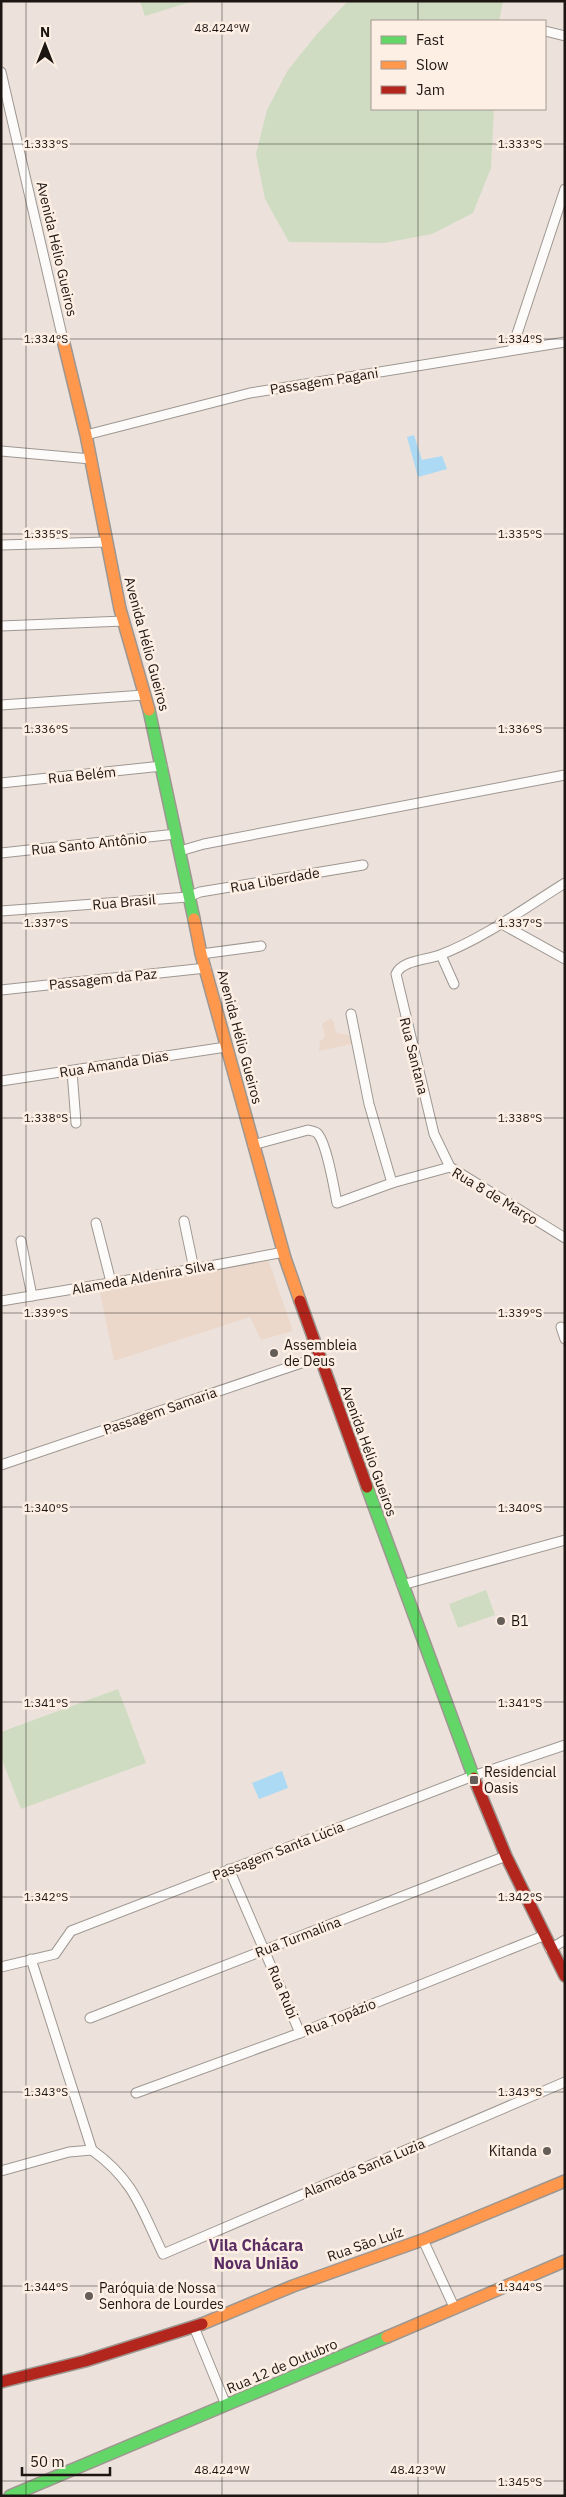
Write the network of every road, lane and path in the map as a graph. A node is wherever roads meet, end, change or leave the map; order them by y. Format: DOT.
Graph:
graph roads {
  1 [pos="546,31"];
  2 [pos="565,36"];
  3 [pos="1,72"];
  4 [pos="565,189"];
  5 [pos="560,222"];
  6 [pos="565,342"];
  7 [pos="64,344"];
  8 [pos="512,349"];
  9 [pos="86,435"];
  10 [pos="1,451"];
  11 [pos="91,459"];
  12 [pos="106,542"];
  13 [pos="1,545"];
  14 [pos="124,621"];
  15 [pos="1,626"];
  16 [pos="144,695"];
  17 [pos="1,705"];
  18 [pos="162,766"];
  19 [pos="565,775"];
  20 [pos="1,783"];
  21 [pos="176,834"];
  22 [pos="180,851"];
  23 [pos="1,853"];
  24 [pos="363,865"];
  25 [pos="565,883"];
  26 [pos="188,897"];
  27 [pos="1,911"];
  28 [pos="500,923"];
  29 [pos="261,946"];
  30 [pos="201,954"];
  31 [pos="441,955"];
  32 [pos="565,959"];
  33 [pos="206,968"];
  34 [pos="454,984"];
  35 [pos="1,990"];
  36 [pos="351,1014"];
  37 [pos="226,1046"];
  38 [pos="72,1071"];
  39 [pos="1,1081"];
  40 [pos="76,1122"];
  41 [pos="253,1145"];
  42 [pos="450,1168"];
  43 [pos="392,1183"];
  44 [pos="184,1222"];
  45 [pos="96,1223"];
  46 [pos="565,1238"];
  47 [pos="21,1241"];
  48 [pos="284,1252"];
  49 [pos="194,1269"];
  50 [pos="111,1282"];
  51 [pos="32,1296"];
  52 [pos="1,1301"];
  53 [pos="562,1327"];
  54 [pos="565,1338"];
  55 [pos="319,1357"];
  56 [pos="1,1465"];
  57 [pos="565,1540"];
  58 [pos="402,1585"];
  59 [pos="565,1746"];
  60 [pos="473,1776"];
  61 [pos="506,1856"];
  62 [pos="229,1869"];
  63 [pos="543,1936"];
  64 [pos="565,1940"];
  65 [pos="550,1949"];
  66 [pos="265,1950"];
  67 [pos="31,1959"];
  68 [pos="1,1967"];
  69 [pos="565,1976"];
  70 [pos="90,2018"];
  71 [pos="300,2033"];
  72 [pos="565,2082"];
  73 [pos="136,2093"];
  74 [pos="92,2150"];
  75 [pos="1,2171"];
  76 [pos="565,2181"];
  77 [pos="423,2240"];
  78 [pos="565,2261"];
  79 [pos="455,2309"];
  80 [pos="194,2327"];
  81 [pos="1,2382"];
  82 [pos="226,2405"];
  83 [pos="10,2496"];
  1 -- 2 [label="street"];
  3 -- 7 [label="street, Avenida Hélio Gueiros"];
  4 -- 5 [label="street"];
  5 -- 8 [label="street"];
  6 -- 8 [label="street, Passagem Pagani"];
  7 -- 9 [label="main road, Avenida Hélio Gueiros"];
  8 -- 9 [label="street, Passagem Pagani"];
  9 -- 11 [label="main road, Avenida Hélio Gueiros"];
  10 -- 11 [label="street"];
  11 -- 12 [label="main road, Avenida Hélio Gueiros"];
  12 -- 13 [label="street"];
  12 -- 14 [label="main road, Avenida Hélio Gueiros"];
  14 -- 15 [label="street"];
  14 -- 16 [label="main road, Avenida Hélio Gueiros"];
  16 -- 17 [label="street"];
  16 -- 18 [label="main road, Avenida Hélio Gueiros"];
  18 -- 20 [label="street, Rua Belém"];
  18 -- 21 [label="main road, Avenida Hélio Gueiros"];
  19 -- 22 [label="street"];
  21 -- 22 [label="main road, Avenida Hélio Gueiros"];
  21 -- 23 [label="street, Rua Santo Antônio"];
  22 -- 26 [label="main road, Avenida Hélio Gueiros"];
  24 -- 26 [label="street, Rua Liberdade"];
  25 -- 28 [label="street"];
  26 -- 27 [label="street, Rua Brasil"];
  26 -- 30 [label="main road, Avenida Hélio Gueiros"];
  28 -- 31 [label="street"];
  28 -- 32 [label="street"];
  29 -- 30 [label="street"];
  30 -- 33 [label="main road, Avenida Hélio Gueiros"];
  31 -- 34 [label="street"];
  31 -- 42 [label="street, Rua Santana"];
  33 -- 35 [label="street, Passagem da Paz"];
  33 -- 37 [label="main road, Avenida Hélio Gueiros"];
  36 -- 43 [label="street"];
  37 -- 38 [label="street, Rua Amanda Dias"];
  37 -- 41 [label="main road, Avenida Hélio Gueiros"];
  38 -- 39 [label="street, Rua Amanda Dias"];
  38 -- 40 [label="street"];
  41 -- 43 [label="street, Rua 8 de Março"];
  41 -- 48 [label="main road, Avenida Hélio Gueiros"];
  42 -- 43 [label="street, Rua 8 de Março"];
  42 -- 46 [label="street, Rua 8 de Março"];
  44 -- 49 [label="street"];
  45 -- 50 [label="street"];
  47 -- 51 [label="street"];
  48 -- 49 [label="street, Alameda Aldenira Silva"];
  48 -- 55 [label="main road, Avenida Hélio Gueiros"];
  49 -- 50 [label="street, Alameda Aldenira Silva"];
  50 -- 51 [label="street, Alameda Aldenira Silva"];
  51 -- 52 [label="street, Alameda Aldenira Silva"];
  53 -- 54 [label="street"];
  55 -- 56 [label="street, Passagem Samaria"];
  55 -- 58 [label="main road, Avenida Hélio Gueiros"];
  57 -- 58 [label="street"];
  58 -- 60 [label="main road, Avenida Hélio Gueiros"];
  59 -- 60 [label="street, Passagem Santa Lúcia"];
  60 -- 61 [label="main road, Avenida Hélio Gueiros"];
  60 -- 62 [label="street, Passagem Santa Lúcia"];
  61 -- 63 [label="main road, Avenida Hélio Gueiros"];
  61 -- 66 [label="street, Rua Turmalina"];
  62 -- 66 [label="street, Rua Rubi"];
  62 -- 67 [label="street, Passagem Santa Lúcia"];
  63 -- 65 [label="main road, Avenida Hélio Gueiros"];
  63 -- 71 [label="street, Rua Topázio"];
  64 -- 65 [label="street"];
  65 -- 69 [label="main road, Avenida Hélio Gueiros"];
  66 -- 70 [label="street, Rua Turmalina"];
  66 -- 71 [label="street, Rua Rubi"];
  67 -- 68 [label="street, Passagem Santa Lúcia"];
  67 -- 74 [label="street"];
  71 -- 73 [label="street, Rua Topázio"];
  72 -- 74 [label="street, Alameda Santa Luzia"];
  74 -- 75 [label="street"];
  76 -- 77 [label="main road, Rua São Luíz"];
  77 -- 79 [label="street"];
  77 -- 80 [label="main road, Rua São Luíz"];
  78 -- 79 [label="main road, Rua 12 de Outubro"];
  79 -- 82 [label="main road, Rua 12 de Outubro"];
  80 -- 81 [label="main road, Rua São Luíz"];
  80 -- 82 [label="street"];
  82 -- 83 [label="main road, Rua 12 de Outubro"];
}
